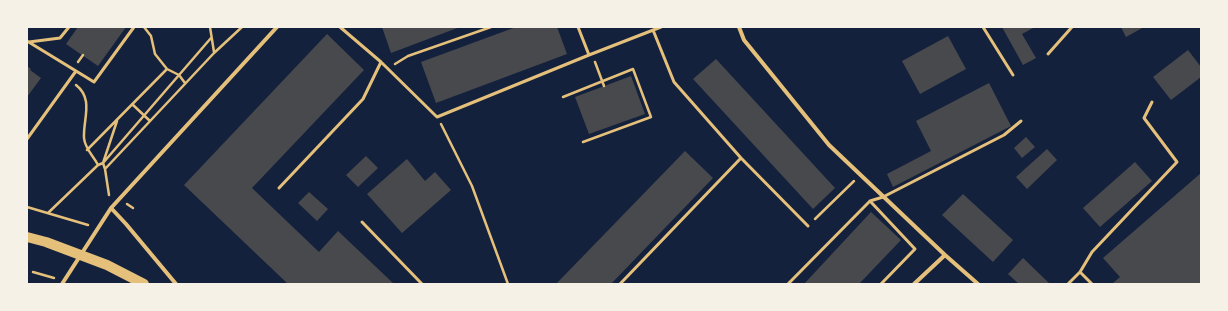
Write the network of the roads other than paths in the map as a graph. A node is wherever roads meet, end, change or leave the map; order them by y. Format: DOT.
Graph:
graph roads {
  1 [pos="68,27"];
  2 [pos="134,27"];
  3 [pos="277,27"];
  4 [pos="340,27"];
  5 [pos="578,27"];
  6 [pos="661,27"];
  7 [pos="739,27"];
  8 [pos="983,27"];
  9 [pos="1072,27"];
  10 [pos="653,30"];
  11 [pos="28,42"];
  12 [pos="591,54"];
  13 [pos="1048,54"];
  14 [pos="381,62"];
  15 [pos="76,71"];
  16 [pos="1013,75"];
  17 [pos="1152,102"];
  18 [pos="1021,121"];
  19 [pos="27,139"];
  20 [pos="741,158"];
  21 [pos="279,188"];
  22 [pos="883,197"];
  23 [pos="870,201"];
  24 [pos="111,208"];
  25 [pos="362,222"];
  26 [pos="808,226"];
  27 [pos="27,237"];
  28 [pos="80,255"];
  29 [pos="945,255"];
  30 [pos="1080,272"];
  31 [pos="62,284"];
  32 [pos="144,284"];
  33 [pos="176,284"];
  34 [pos="422,284"];
  35 [pos="620,284"];
  36 [pos="788,284"];
  37 [pos="881,284"];
  38 [pos="914,284"];
  39 [pos="978,284"];
  40 [pos="1068,284"];
  41 [pos="1092,284"];
  1 -- 11 [label="lane"];
  2 -- 15 [label="lane"];
  3 -- 24 [label="street"];
  4 -- 14 [label="lane"];
  5 -- 12 [label="lane"];
  6 -- 10 [label="lane"];
  7 -- 22 [label="street"];
  8 -- 16 [label="lane"];
  9 -- 13 [label="lane"];
  10 -- 12 [label="lane"];
  10 -- 20 [label="lane"];
  11 -- 15 [label="lane"];
  12 -- 14 [label="lane"];
  14 -- 21 [label="lane"];
  15 -- 19 [label="lane"];
  17 -- 30 [label="lane"];
  18 -- 22 [label="lane"];
  20 -- 26 [label="lane"];
  20 -- 35 [label="lane"];
  22 -- 23 [label="lane"];
  22 -- 29 [label="street"];
  23 -- 36 [label="lane"];
  23 -- 37 [label="lane"];
  24 -- 28 [label="street"];
  24 -- 33 [label="street"];
  25 -- 34 [label="lane"];
  27 -- 28 [label="main road"];
  28 -- 31 [label="street"];
  28 -- 32 [label="main road"];
  29 -- 38 [label="street"];
  29 -- 39 [label="street"];
  30 -- 40 [label="lane"];
  30 -- 41 [label="lane"];
}
